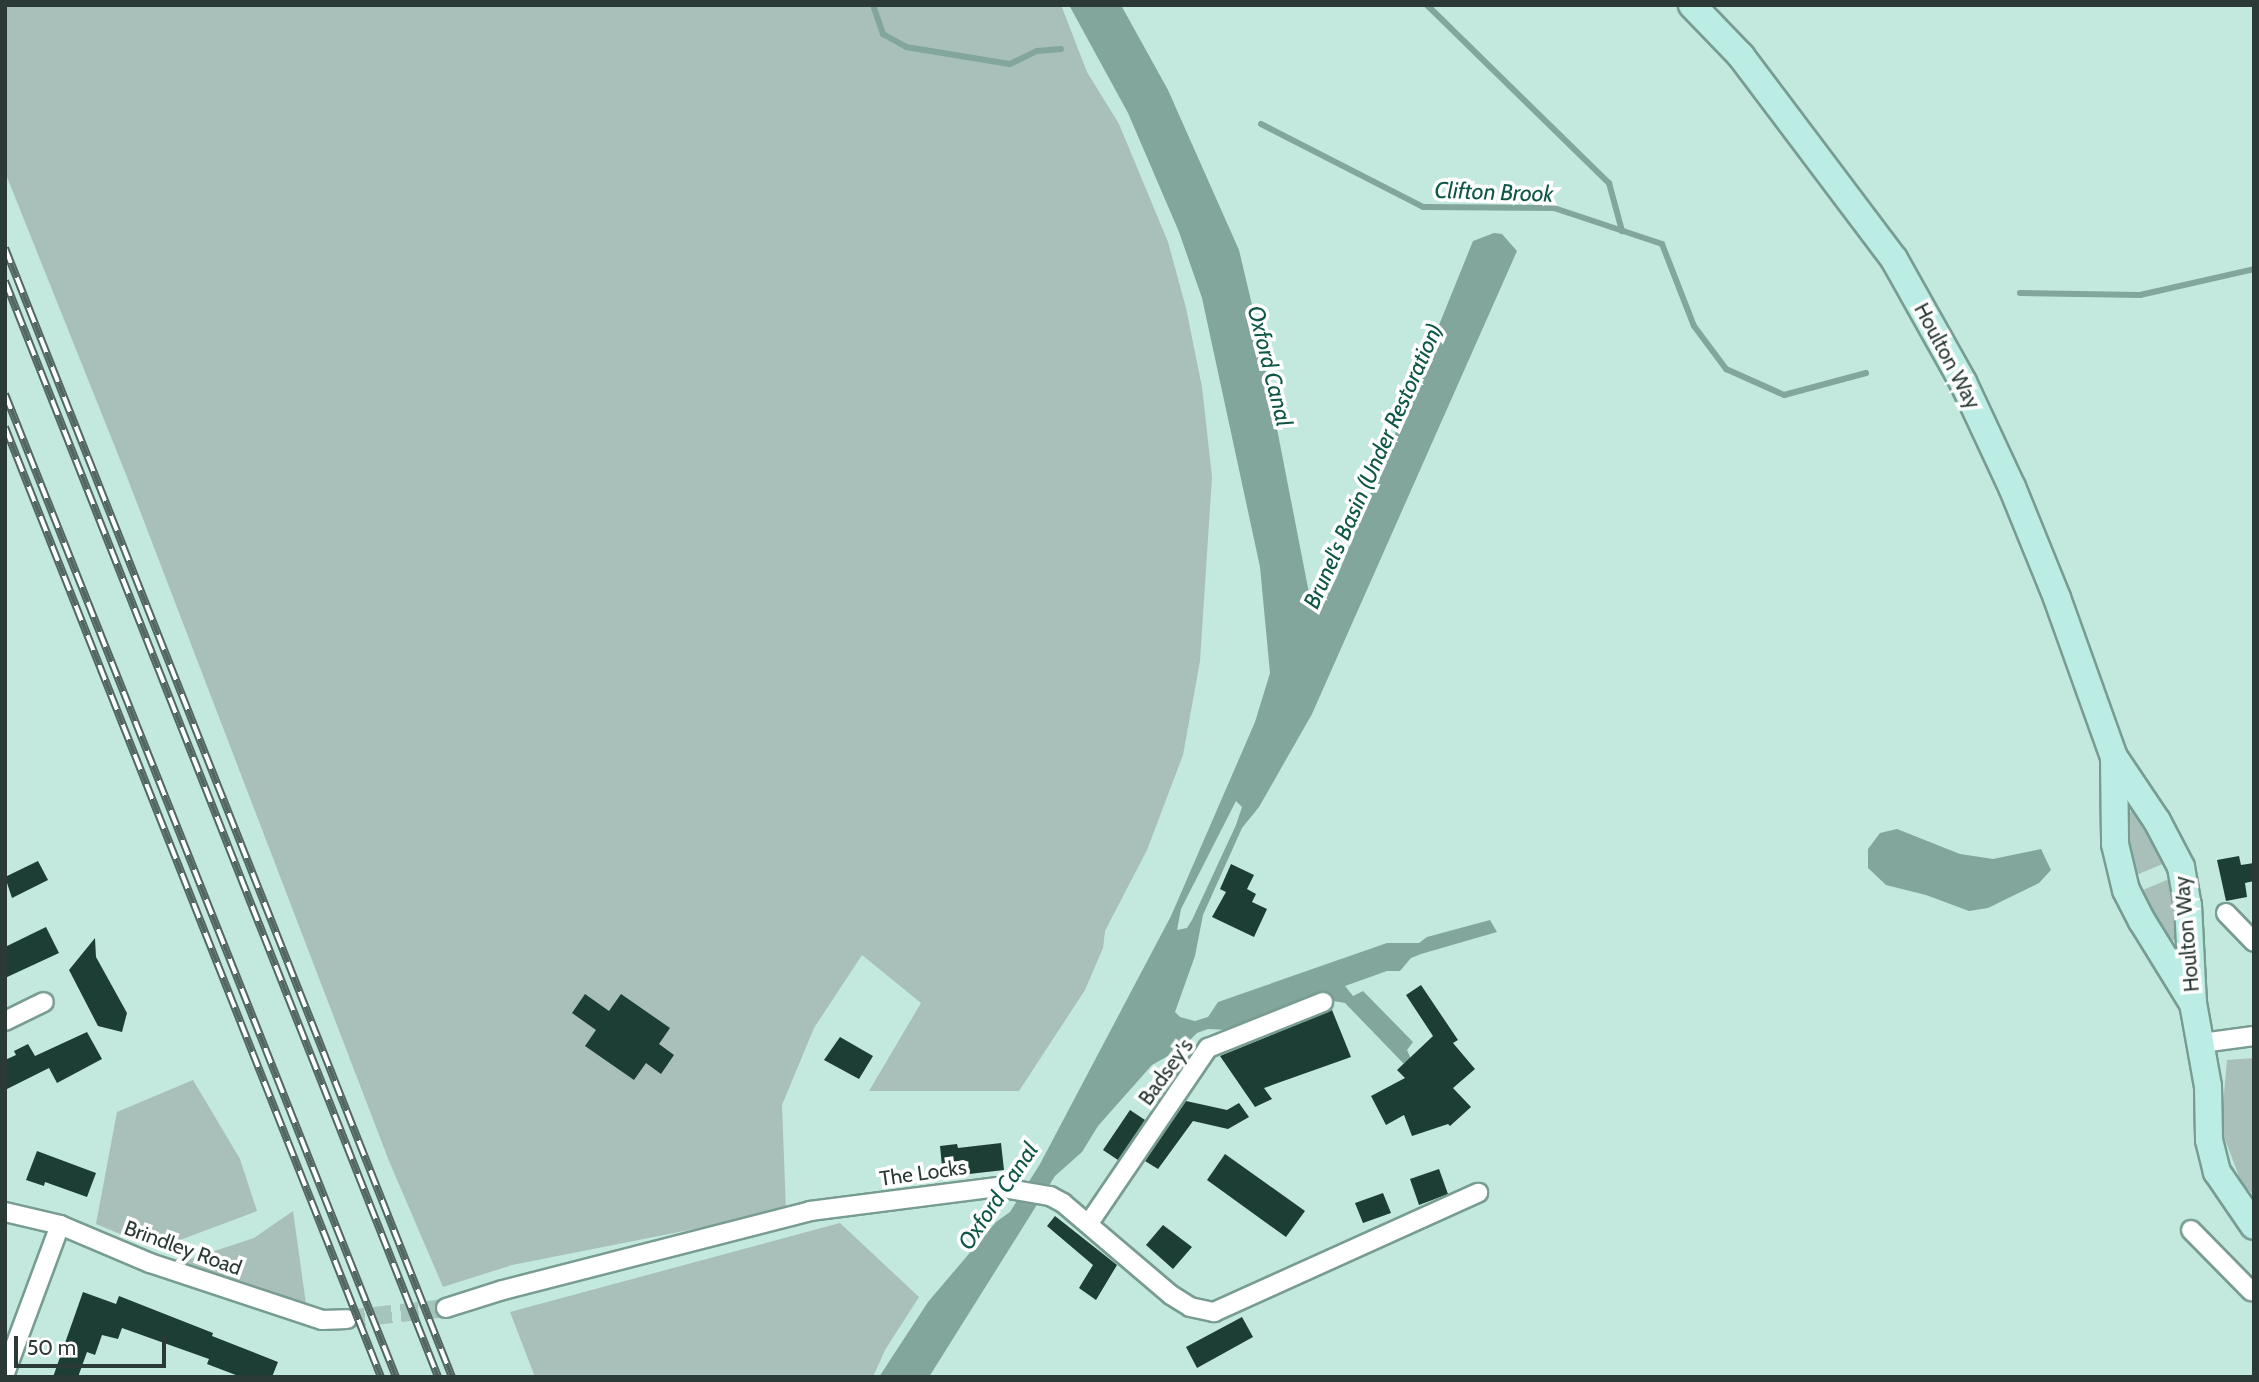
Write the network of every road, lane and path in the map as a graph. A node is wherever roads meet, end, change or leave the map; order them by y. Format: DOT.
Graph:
graph roads {
  1 [pos="1692,5"];
  2 [pos="2114,757"];
  3 [pos="2225,913"];
  4 [pos="2254,942"];
  5 [pos="44,1002"];
  6 [pos="1323,1002"];
  7 [pos="2193,1003"];
  8 [pos="5,1021"];
  9 [pos="2254,1037"];
  10 [pos="2202,1043"];
  11 [pos="1478,1193"];
  12 [pos="5,1212"];
  13 [pos="1089,1223"];
  14 [pos="60,1224"];
  15 [pos="2254,1226"];
  16 [pos="2190,1230"];
  17 [pos="2253,1290"];
  18 [pos="446,1308"];
  19 [pos="348,1319"];
  20 [pos="5,1373"];
  1 -- 2 [label="street, Houlton Way"];
  2 -- 7 [label="street, Houlton Way"];
  2 -- 7 [label="street, Houlton Way"];
  3 -- 4 [label="street"];
  5 -- 8 [label="street"];
  6 -- 13 [label="street, Badsey's"];
  7 -- 10 [label="street, Houlton Way"];
  9 -- 10 [label="street"];
  10 -- 15 [label="street, Houlton Way"];
  11 -- 13 [label="street, The Locks"];
  12 -- 14 [label="street, Brindley Road"];
  13 -- 18 [label="street, The Locks"];
  14 -- 19 [label="street, Brindley Road"];
  14 -- 20 [label="street"];
  16 -- 17 [label="street"];
}
